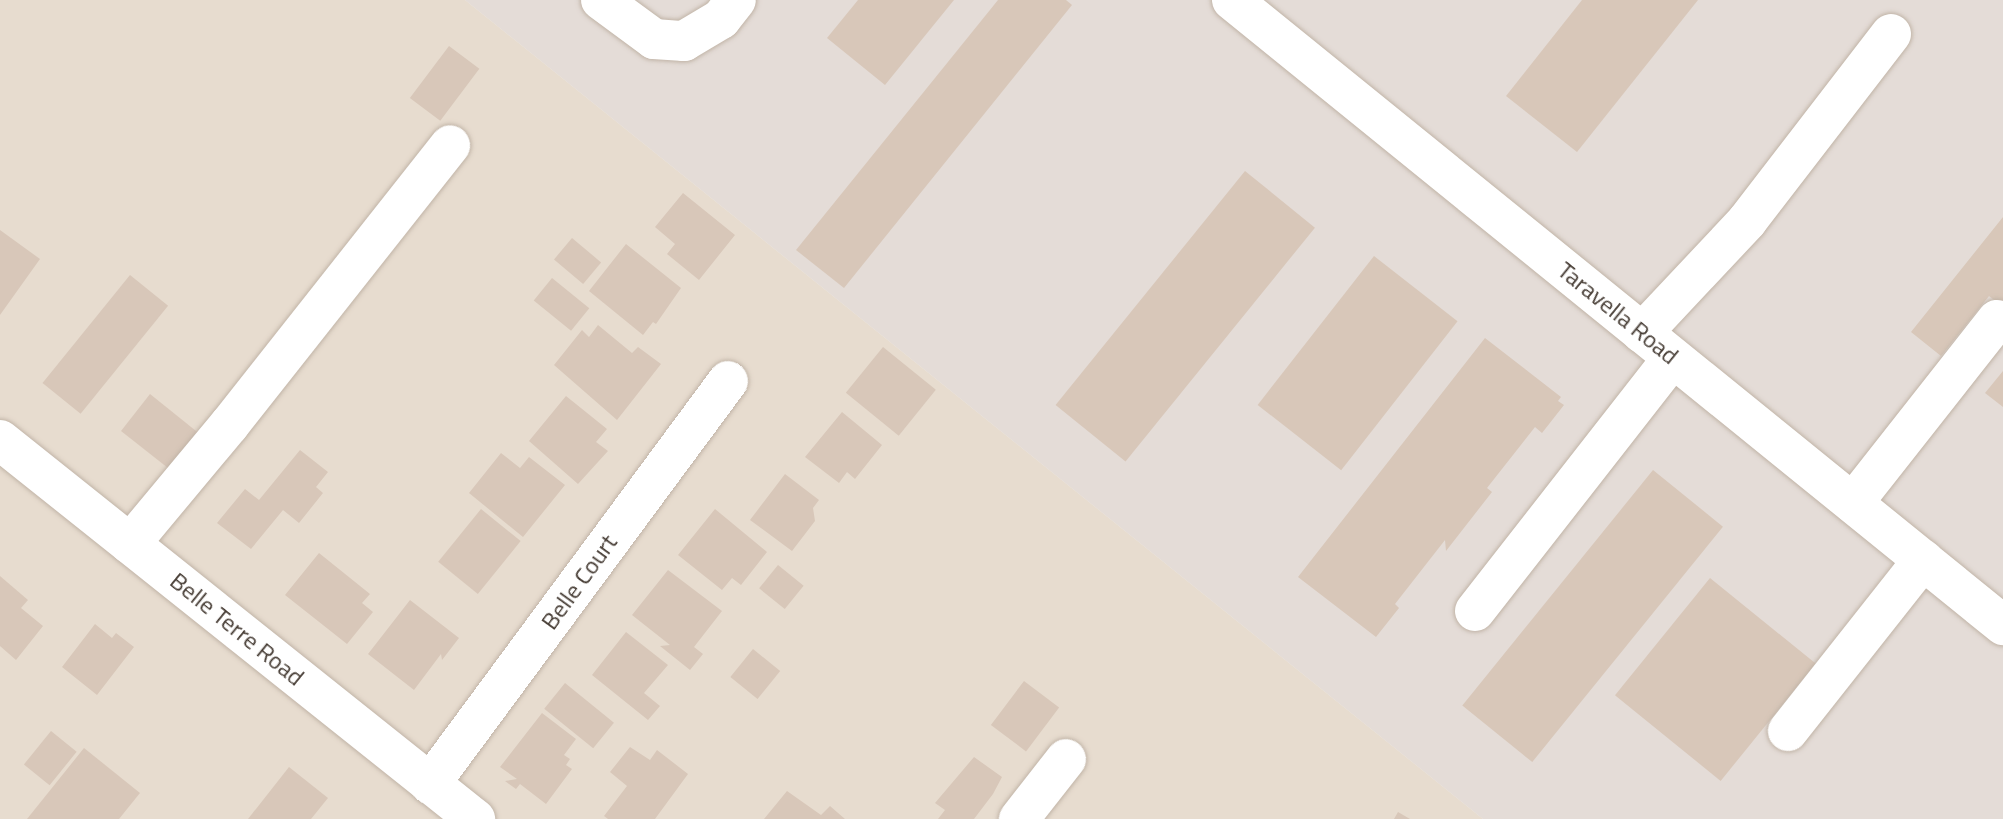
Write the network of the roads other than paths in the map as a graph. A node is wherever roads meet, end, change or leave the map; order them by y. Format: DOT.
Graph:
graph roads {
  1 [pos="601,0"];
  2 [pos="736,0"];
  3 [pos="1232,0"];
  4 [pos="1891,34"];
  5 [pos="450,145"];
  6 [pos="1997,320"];
  7 [pos="1642,333"];
  8 [pos="1673,358"];
  9 [pos="728,381"];
  10 [pos="0,440"];
  11 [pos="1853,503"];
  12 [pos="130,544"];
  13 [pos="1923,560"];
  14 [pos="1475,611"];
  15 [pos="2003,625"];
  16 [pos="1788,731"];
  17 [pos="1066,759"];
  18 [pos="430,784"];
  19 [pos="475,819"];
  20 [pos="1019,819"];
  1 -- 2 [label="street"];
  3 -- 7 [label="street, Taravella Road"];
  4 -- 7 [label="street"];
  5 -- 12 [label="street"];
  6 -- 11 [label="street"];
  7 -- 8 [label="street, Taravella Road"];
  8 -- 11 [label="street, Taravella Road"];
  8 -- 14 [label="street"];
  9 -- 18 [label="street, Belle Court"];
  10 -- 12 [label="street, Belle Terre Road"];
  11 -- 13 [label="street, Taravella Road"];
  12 -- 18 [label="street, Belle Terre Road"];
  13 -- 15 [label="street, Taravella Road"];
  13 -- 16 [label="street"];
  17 -- 20 [label="street"];
  18 -- 19 [label="street, Belle Terre Road"];
}
